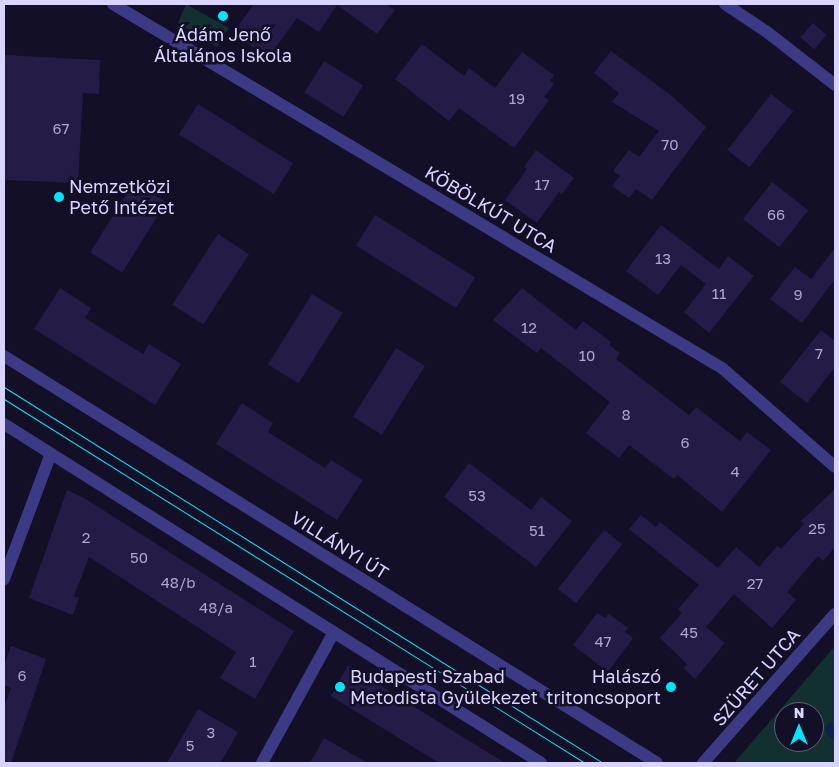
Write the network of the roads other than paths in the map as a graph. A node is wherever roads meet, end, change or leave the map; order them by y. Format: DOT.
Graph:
graph roads {
  1 [pos="113,4"];
  2 [pos="729,5"];
  3 [pos="835,85"];
  4 [pos="4,356"];
  5 [pos="4,424"];
  6 [pos="51,453"];
  7 [pos="835,467"];
  8 [pos="4,579"];
  9 [pos="835,614"];
  10 [pos="334,632"];
  11 [pos="262,763"];
  12 [pos="541,763"];
  13 [pos="657,763"];
  14 [pos="703,763"];
  1 -- 7 [label="street, KÖBÖLKÚT UTCA"];
  2 -- 3 [label="street"];
  4 -- 13 [label="street, VILLÁNYI ÚT"];
  5 -- 6 [label="street"];
  6 -- 8 [label="street"];
  6 -- 10 [label="street"];
  9 -- 14 [label="street, SZÜRET UTCA"];
  10 -- 11 [label="street"];
  10 -- 12 [label="street"];
}
